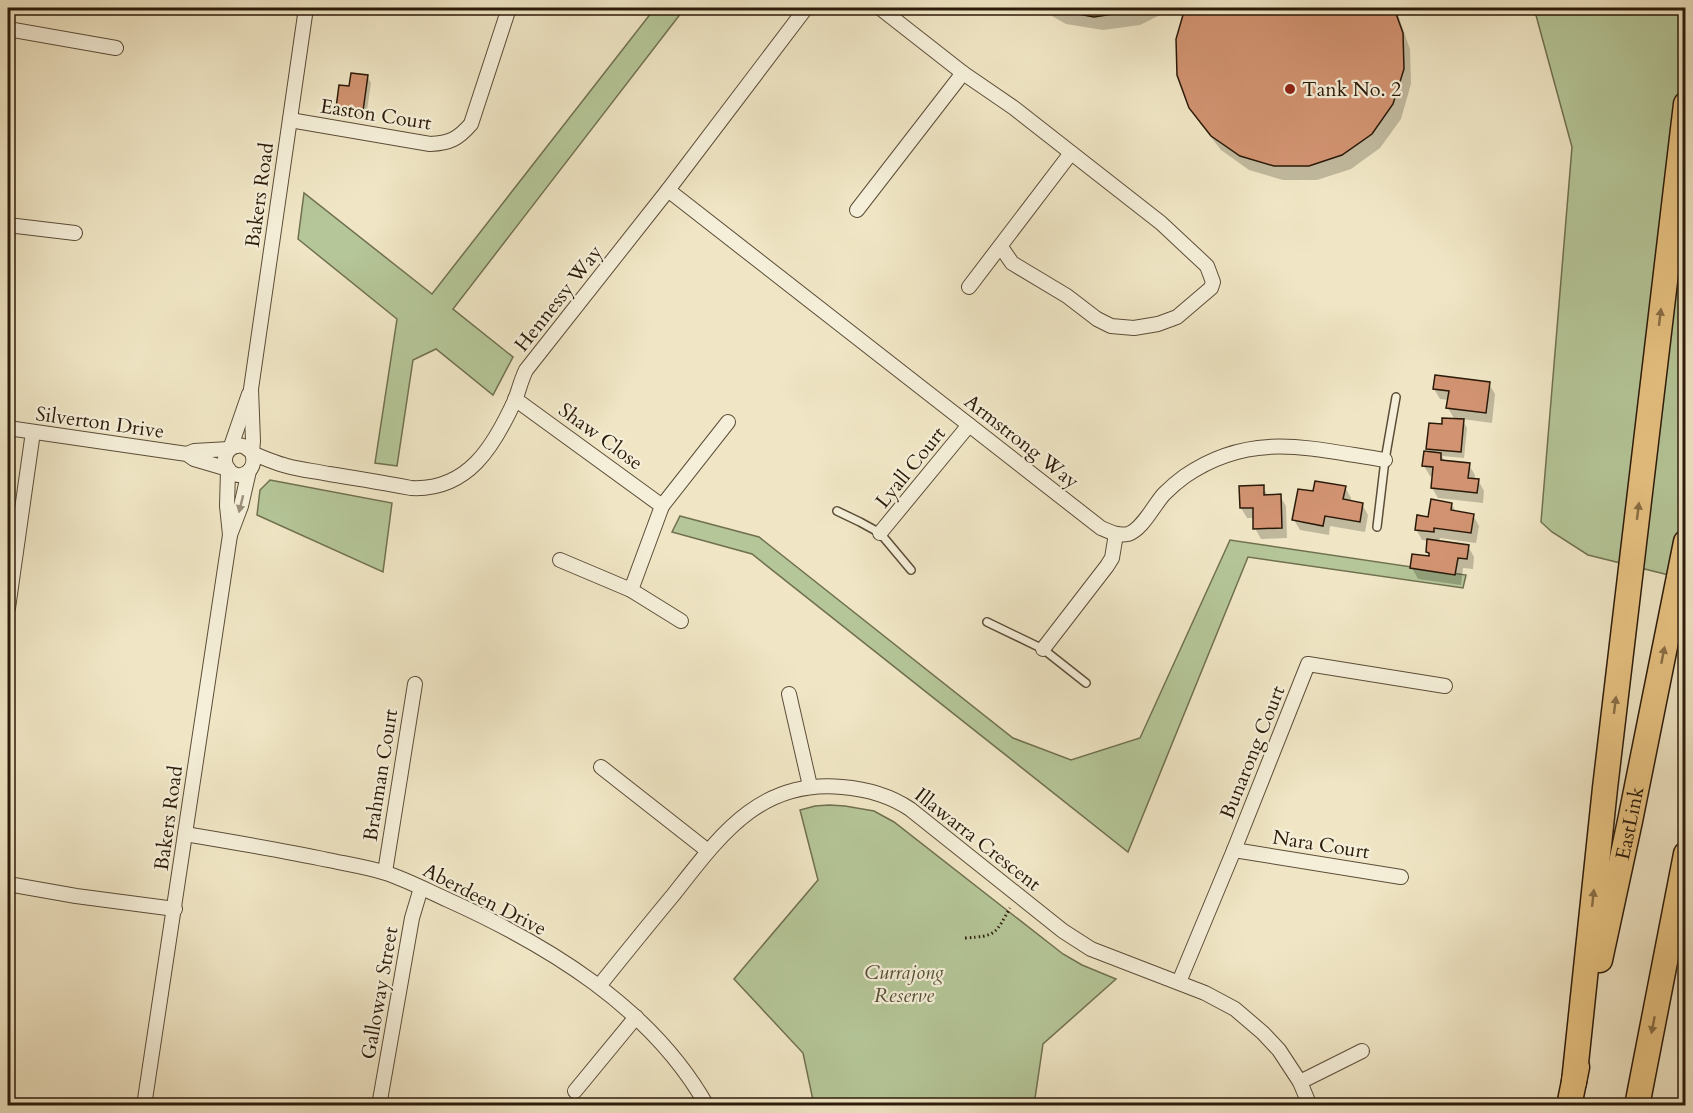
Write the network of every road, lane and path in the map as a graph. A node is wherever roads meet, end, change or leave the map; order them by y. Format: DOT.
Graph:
graph roads {
  1 [pos="306,8"];
  2 [pos="509,8"];
  3 [pos="806,8"];
  4 [pos="880,8"];
  5 [pos="8,29"];
  6 [pos="116,48"];
  7 [pos="963,73"];
  8 [pos="1686,104"];
  9 [pos="290,120"];
  10 [pos="1071,153"];
  11 [pos="668,190"];
  12 [pos="857,210"];
  13 [pos="8,225"];
  14 [pos="75,233"];
  15 [pos="1001,247"];
  16 [pos="969,287"];
  17 [pos="251,389"];
  18 [pos="1396,397"];
  19 [pos="515,399"];
  20 [pos="728,422"];
  21 [pos="969,425"];
  22 [pos="8,428"];
  23 [pos="33,432"];
  24 [pos="230,449"];
  25 [pos="252,452"];
  26 [pos="186,454"];
  27 [pos="1385,460"];
  28 [pos="286,466"];
  29 [pos="228,470"];
  30 [pos="249,471"];
  31 [pos="663,506"];
  32 [pos="837,511"];
  33 [pos="1377,527"];
  34 [pos="880,533"];
  35 [pos="1116,534"];
  36 [pos="230,535"];
  37 [pos="1686,542"];
  38 [pos="560,560"];
  39 [pos="911,570"];
  40 [pos="631,590"];
  41 [pos="8,608"];
  42 [pos="681,621"];
  43 [pos="987,622"];
  44 [pos="1043,649"];
  45 [pos="1086,683"];
  46 [pos="415,684"];
  47 [pos="1445,686"];
  48 [pos="789,694"];
  49 [pos="601,767"];
  50 [pos="810,786"];
  51 [pos="185,834"];
  52 [pos="1234,850"];
  53 [pos="708,851"];
  54 [pos="1686,854"];
  55 [pos="385,872"];
  56 [pos="1401,877"];
  57 [pos="8,884"];
  58 [pos="421,888"];
  59 [pos="1686,892"];
  60 [pos="1010,908"];
  61 [pos="175,909"];
  62 [pos="965,938"];
  63 [pos="1664,968"];
  64 [pos="1179,982"];
  65 [pos="599,986"];
  66 [pos="636,1017"];
  67 [pos="1362,1051"];
  68 [pos="1300,1082"];
  69 [pos="1574,1082"];
  70 [pos="575,1091"];
  71 [pos="144,1106"];
  72 [pos="379,1106"];
  73 [pos="707,1106"];
  74 [pos="1310,1106"];
  75 [pos="1569,1106"];
  76 [pos="1637,1106"];
  1 -- 9 [label="street, Bakers Road"];
  2 -- 9 [label="street, Easton Court"];
  3 -- 11 [label="street, Hennessy Way"];
  4 -- 7 [label="street"];
  5 -- 6 [label="street"];
  7 -- 10 [label="street"];
  7 -- 12 [label="street"];
  69 -- 8 [label="highway, one-way"];
  9 -- 17 [label="street, Bakers Road"];
  10 -- 15 [label="street"];
  10 -- 15 [label="street"];
  11 -- 19 [label="street, Hennessy Way"];
  11 -- 21 [label="street, Armstrong Way"];
  13 -- 14 [label="street"];
  15 -- 16 [label="street"];
  17 -- 24 [label="street, Bakers Road"];
  17 -- 25 [label="street, Bakers Road"];
  18 -- 27 [label="lane"];
  19 -- 28 [label="street, Hennessy Way"];
  19 -- 31 [label="street, Shaw Close"];
  20 -- 31 [label="street"];
  21 -- 34 [label="street, Lyall Court"];
  21 -- 35 [label="street, Armstrong Way"];
  22 -- 23 [label="street, Silverton Drive"];
  23 -- 26 [label="street, Silverton Drive"];
  23 -- 41 [label="street"];
  24 -- 25 [label="street"];
  24 -- 26 [label="street, Silverton Drive"];
  24 -- 29 [label="street"];
  25 -- 28 [label="street, Hennessy Way"];
  25 -- 30 [label="street"];
  26 -- 29 [label="street, Silverton Drive"];
  27 -- 33 [label="lane"];
  27 -- 35 [label="street"];
  28 -- 30 [label="street, Hennessy Way"];
  29 -- 30 [label="street"];
  29 -- 36 [label="street, Bakers Road"];
  30 -- 36 [label="street, Bakers Road, one-way"];
  31 -- 40 [label="street"];
  32 -- 34 [label="lane, Lyall Court"];
  34 -- 39 [label="lane, Lyall Court"];
  35 -- 44 [label="street"];
  36 -- 51 [label="street, Bakers Road"];
  69 -- 37 [label="highway, EastLink, one-way"];
  38 -- 40 [label="street"];
  40 -- 42 [label="street"];
  43 -- 44 [label="lane"];
  44 -- 45 [label="lane"];
  46 -- 55 [label="street, Brahman Court"];
  47 -- 52 [label="street, Bunarong Court"];
  48 -- 50 [label="street"];
  49 -- 53 [label="street"];
  50 -- 53 [label="street, Illawarra Crescent"];
  50 -- 64 [label="street, Illawarra Crescent"];
  51 -- 55 [label="street, Aberdeen Drive"];
  51 -- 61 [label="street, Bakers Road"];
  52 -- 56 [label="street, Nara Court"];
  52 -- 64 [label="street, Bunarong Court"];
  53 -- 65 [label="street, Illawarra Crescent"];
  54 -- 63 [label="highway"];
  55 -- 58 [label="street, Aberdeen Drive"];
  57 -- 61 [label="street"];
  58 -- 65 [label="street, Aberdeen Drive"];
  58 -- 72 [label="street, Galloway Street"];
  59 -- 63 [label="highway"];
  60 -- 62 [label="path"];
  61 -- 71 [label="street, Bakers Road"];
  63 -- 76 [label="highway, one-way"];
  64 -- 68 [label="street, Illawarra Crescent"];
  65 -- 66 [label="street, Aberdeen Drive"];
  66 -- 70 [label="street"];
  66 -- 73 [label="street, Aberdeen Drive"];
  67 -- 68 [label="street"];
  68 -- 74 [label="street, Illawarra Crescent"];
  69 -- 75 [label="highway, EastLink"];
}
